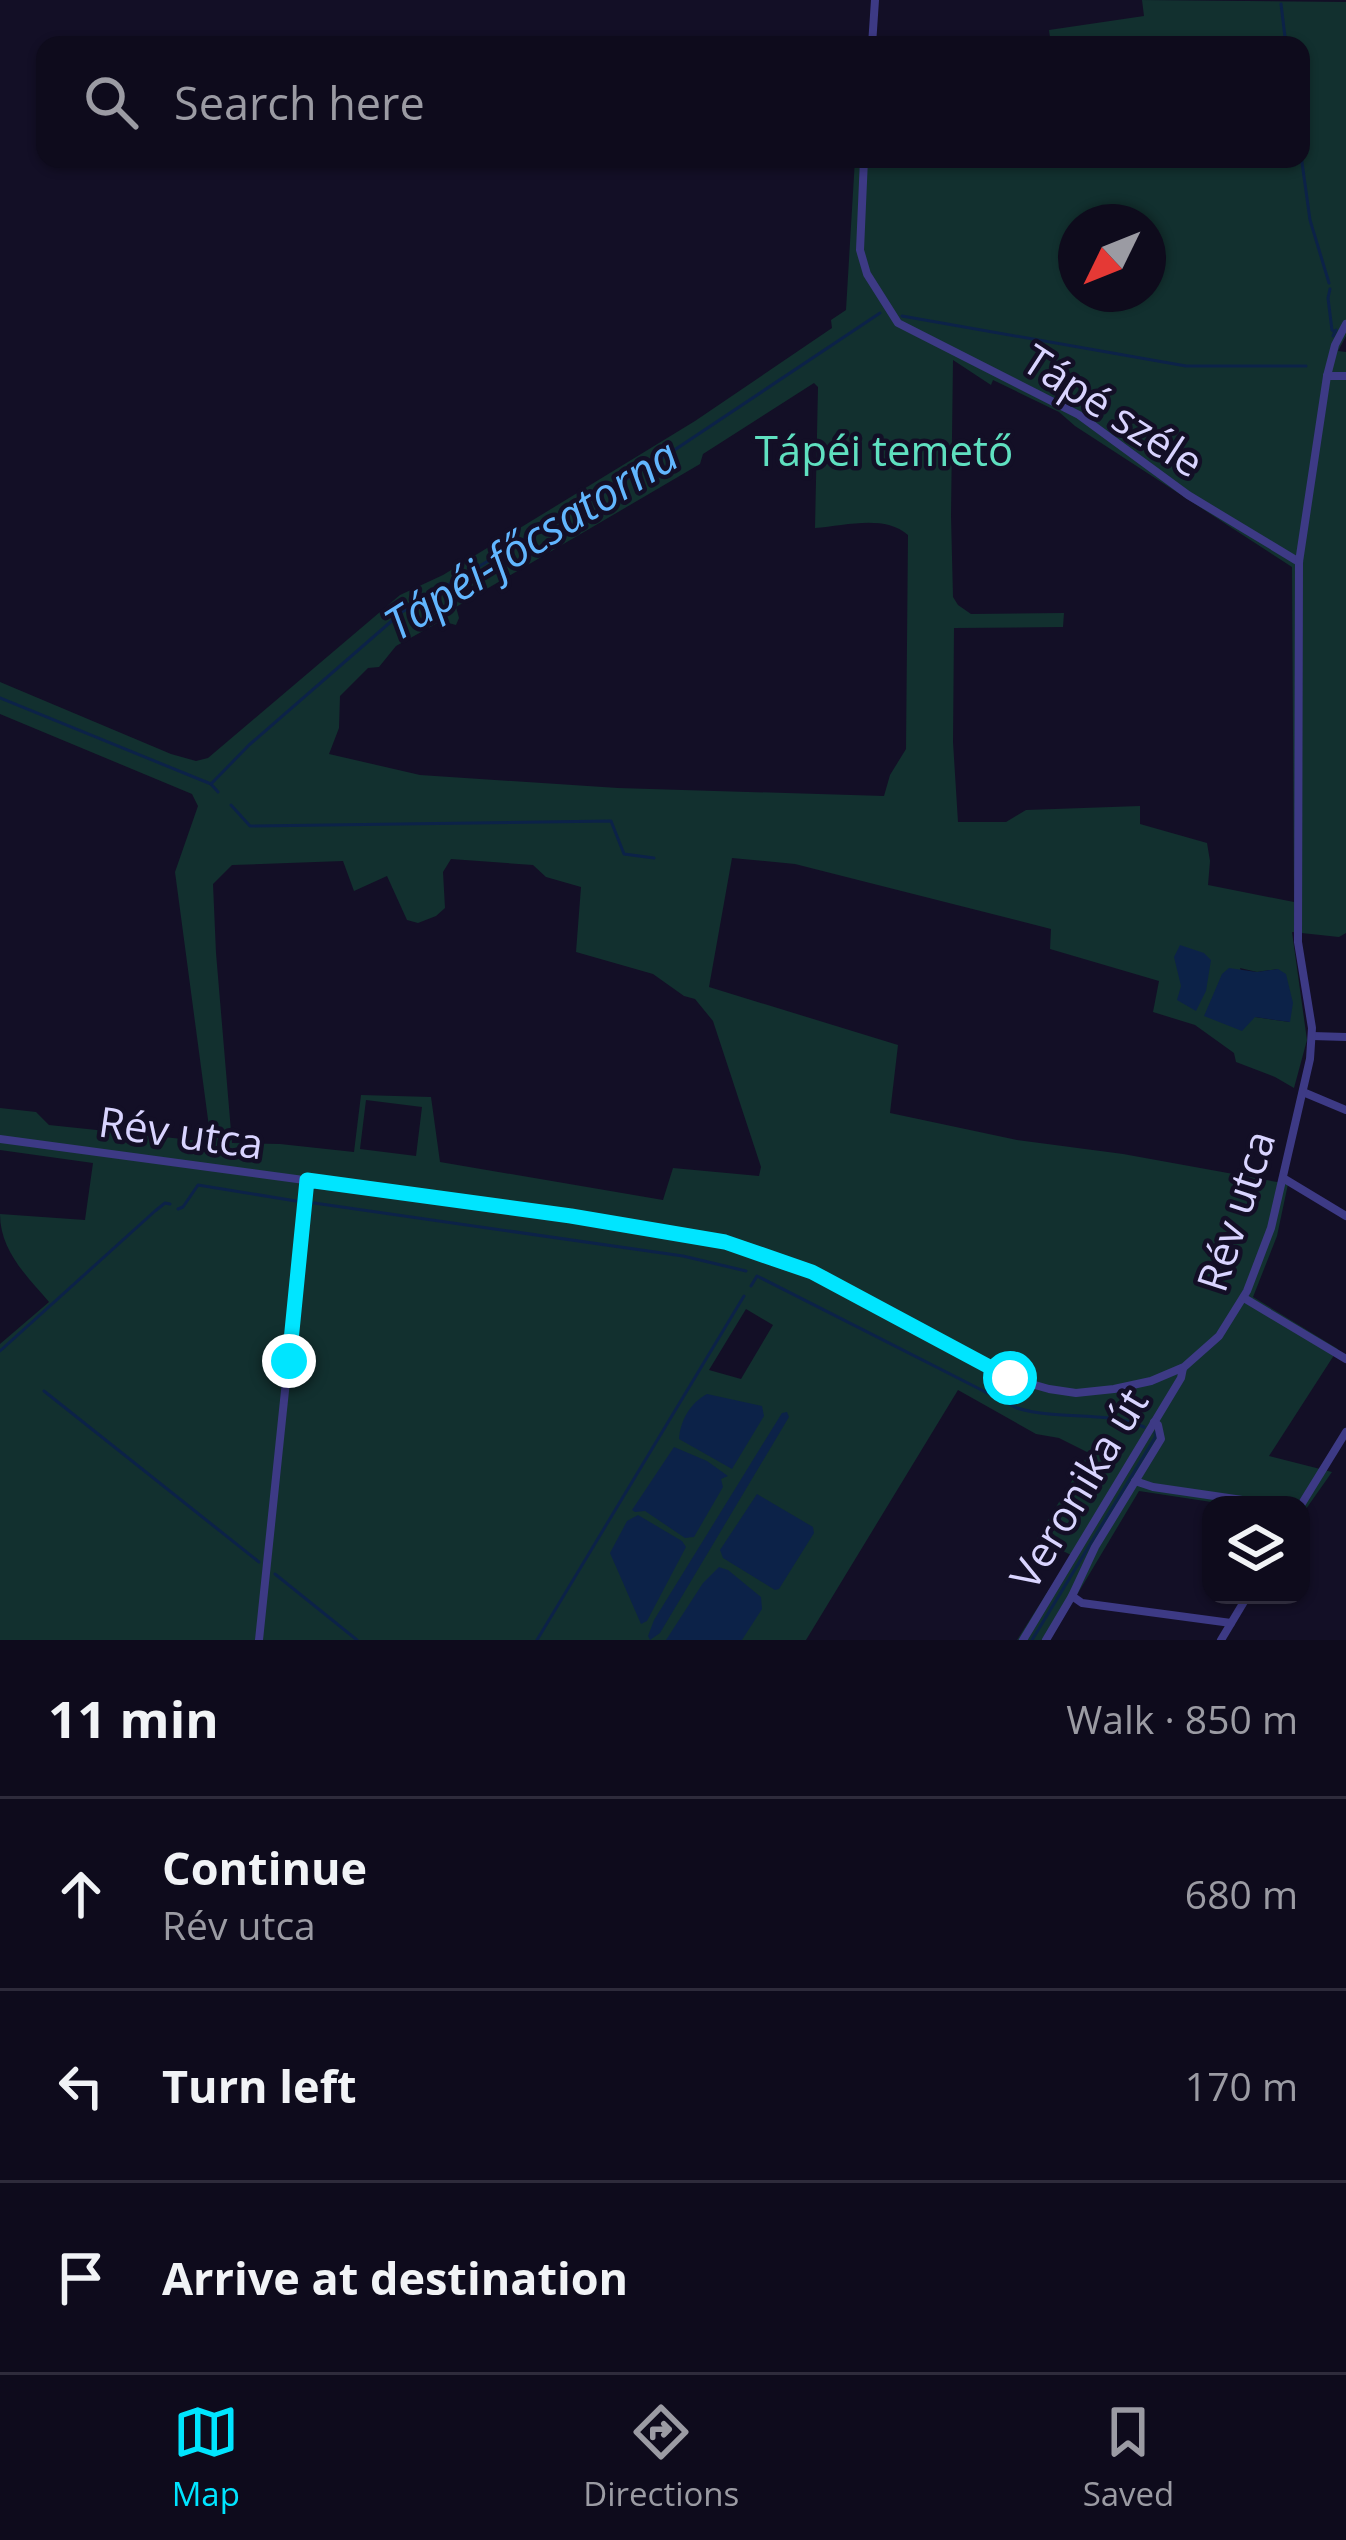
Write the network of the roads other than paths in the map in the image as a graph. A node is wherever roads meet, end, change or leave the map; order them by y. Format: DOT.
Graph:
graph roads {
  1 [pos="874,0"];
  2 [pos="872,36"];
  3 [pos="864,168"];
  4 [pos="1346,325"];
  5 [pos="1332,355"];
  6 [pos="1346,355"];
  7 [pos="1327,376"];
  8 [pos="1346,376"];
  9 [pos="1299,562"];
  10 [pos="1312,1036"];
  11 [pos="1346,1037"];
  12 [pos="1303,1092"];
  13 [pos="1346,1110"];
  14 [pos="0,1139"];
  15 [pos="1283,1178"];
  16 [pos="307,1180"];
  17 [pos="1346,1216"];
  18 [pos="1244,1298"];
  19 [pos="1346,1359"];
  20 [pos="1184,1367"];
  21 [pos="1154,1422"];
  22 [pos="1346,1432"];
  23 [pos="1135,1481"];
  24 [pos="1215,1496"];
  25 [pos="1307,1496"];
  26 [pos="1072,1596"];
  27 [pos="1243,1604"];
  28 [pos="1232,1622"];
  29 [pos="259,1640"];
  30 [pos="1023,1640"];
  31 [pos="1046,1640"];
  32 [pos="1221,1640"];
  1 -- 2 [label="street"];
  3 -- 9 [label="street, Tápé széle"];
  4 -- 5 [label="street"];
  5 -- 6 [label="street"];
  5 -- 7 [label="street"];
  7 -- 8 [label="street"];
  7 -- 9 [label="street, Rév utca"];
  9 -- 10 [label="street, Rév utca"];
  10 -- 11 [label="street"];
  10 -- 12 [label="street, Rév utca"];
  12 -- 13 [label="street"];
  12 -- 15 [label="street, Rév utca"];
  14 -- 16 [label="street, Rév utca"];
  15 -- 17 [label="street"];
  15 -- 18 [label="street, Rév utca"];
  16 -- 20 [label="street, Rév utca"];
  16 -- 29 [label="street"];
  18 -- 19 [label="street"];
  18 -- 20 [label="street, Rév utca"];
  20 -- 21 [label="street, Veronika út"];
  21 -- 23 [label="street"];
  21 -- 30 [label="street, Veronika út"];
  22 -- 25 [label="street"];
  23 -- 24 [label="street"];
  23 -- 26 [label="street"];
  26 -- 28 [label="street"];
  26 -- 31 [label="street"];
  27 -- 28 [label="street"];
  28 -- 32 [label="street"];
}
